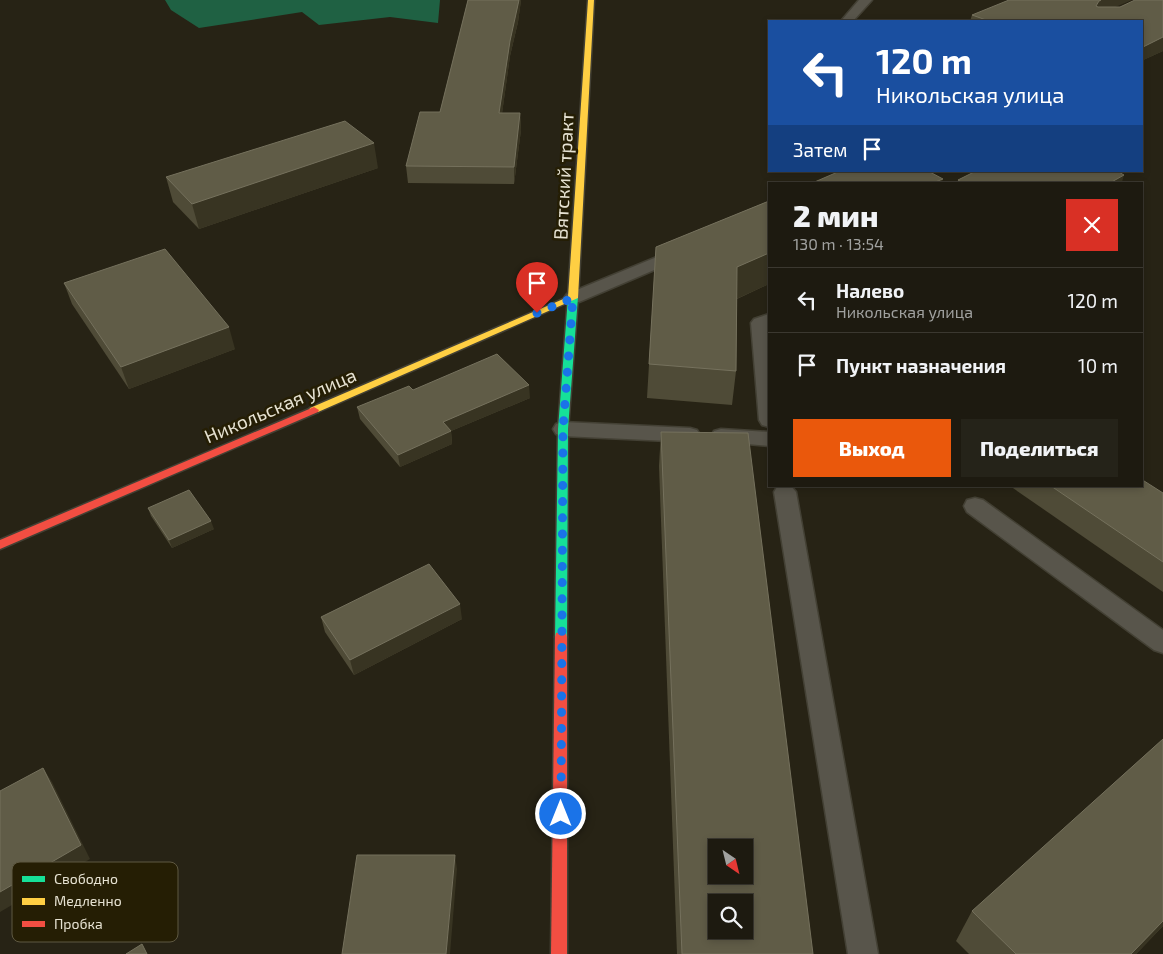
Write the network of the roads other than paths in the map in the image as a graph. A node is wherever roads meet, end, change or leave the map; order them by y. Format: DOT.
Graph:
graph roads {
  1 [pos="591,0"];
  2 [pos="866,0"];
  3 [pos="848,20"];
  4 [pos="698,245"];
  5 [pos="573,298"];
  6 [pos="768,320"];
  7 [pos="768,409"];
  8 [pos="563,429"];
  9 [pos="768,439"];
  10 [pos="784,492"];
  11 [pos="974,506"];
  12 [pos="0,545"];
  13 [pos="1163,643"];
  14 [pos="559,954"];
  15 [pos="863,954"];
  1 -- 5 [label="main road, Вятский тракт"];
  2 -- 3 [label="lane"];
  4 -- 5 [label="lane"];
  5 -- 8 [label="main road, Вятский тракт"];
  5 -- 12 [label="main road, Никольская улица"];
  6 -- 7 [label="lane"];
  8 -- 9 [label="lane"];
  8 -- 14 [label="main road, Вятский тракт"];
  10 -- 15 [label="lane"];
  11 -- 13 [label="lane"];
}
